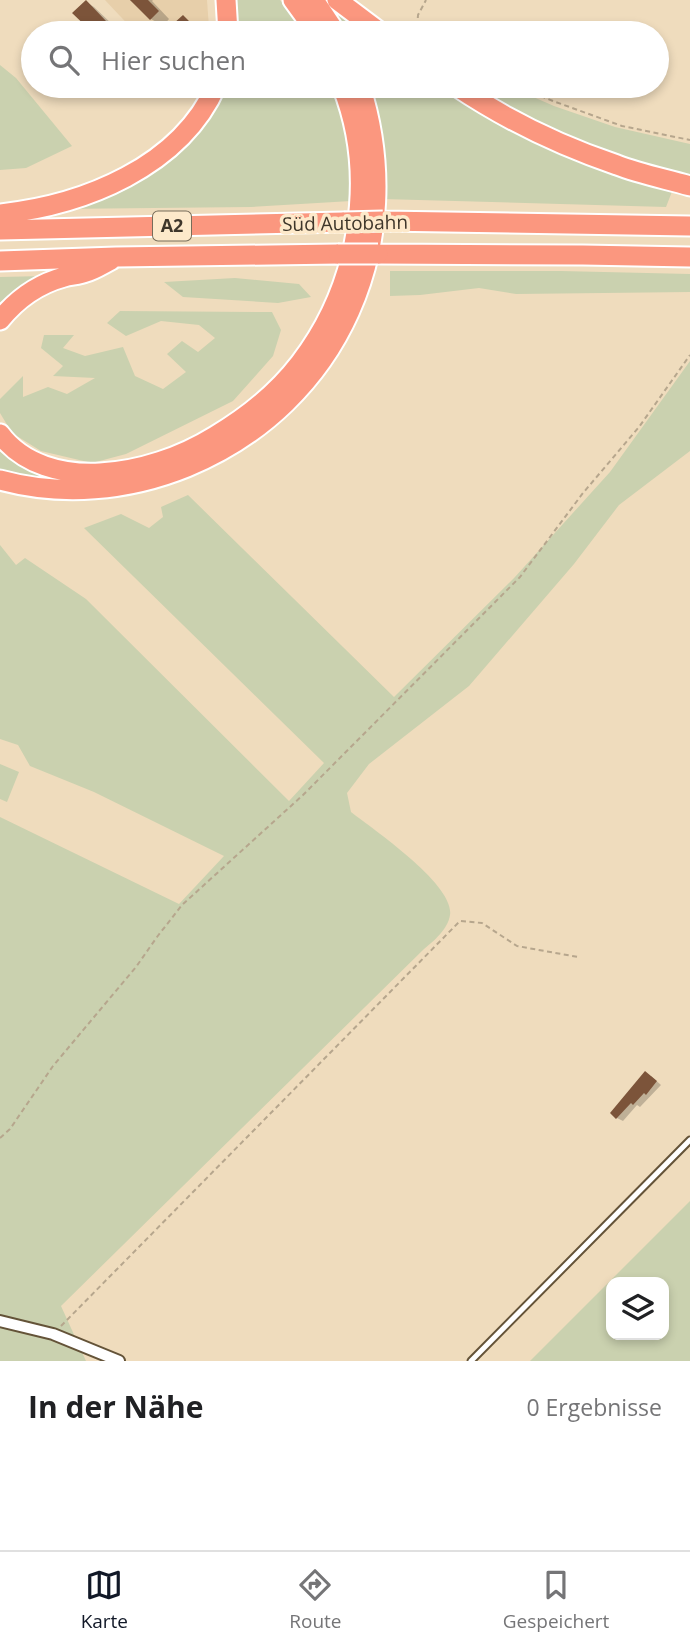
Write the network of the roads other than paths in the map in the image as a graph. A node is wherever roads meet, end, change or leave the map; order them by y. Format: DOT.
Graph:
graph roads {
  1 [pos="226,0"];
  2 [pos="293,0"];
  3 [pos="314,0"];
  4 [pos="338,0"];
  5 [pos="227,21"];
  6 [pos="308,21"];
  7 [pos="328,21"];
  8 [pos="365,21"];
  9 [pos="210,98"];
  10 [pos="347,98"];
  11 [pos="364,98"];
  12 [pos="474,98"];
  13 [pos="690,186"];
  14 [pos="0,214"];
  15 [pos="690,226"];
  16 [pos="0,230"];
  17 [pos="116,257"];
  18 [pos="690,257"];
  19 [pos="0,261"];
  20 [pos="0,320"];
  21 [pos="0,434"];
  22 [pos="0,480"];
  23 [pos="690,1140"];
  24 [pos="0,1321"];
  25 [pos="119,1361"];
  26 [pos="471,1361"];
  1 -- 5 [label="highway"];
  2 -- 6 [label="highway"];
  3 -- 7 [label="highway"];
  4 -- 8 [label="highway"];
  9 -- 14 [label="highway"];
  10 -- 21 [label="highway"];
  11 -- 22 [label="highway"];
  12 -- 13 [label="highway"];
  15 -- 16 [label="highway, Süd Autobahn / A2, bridge"];
  17 -- 18 [label="highway, Süd Autobahn / A2, bridge"];
  17 -- 19 [label="highway, Süd Autobahn / A2"];
  17 -- 20 [label="highway"];
  23 -- 26 [label="lane"];
  24 -- 25 [label="street"];
}
